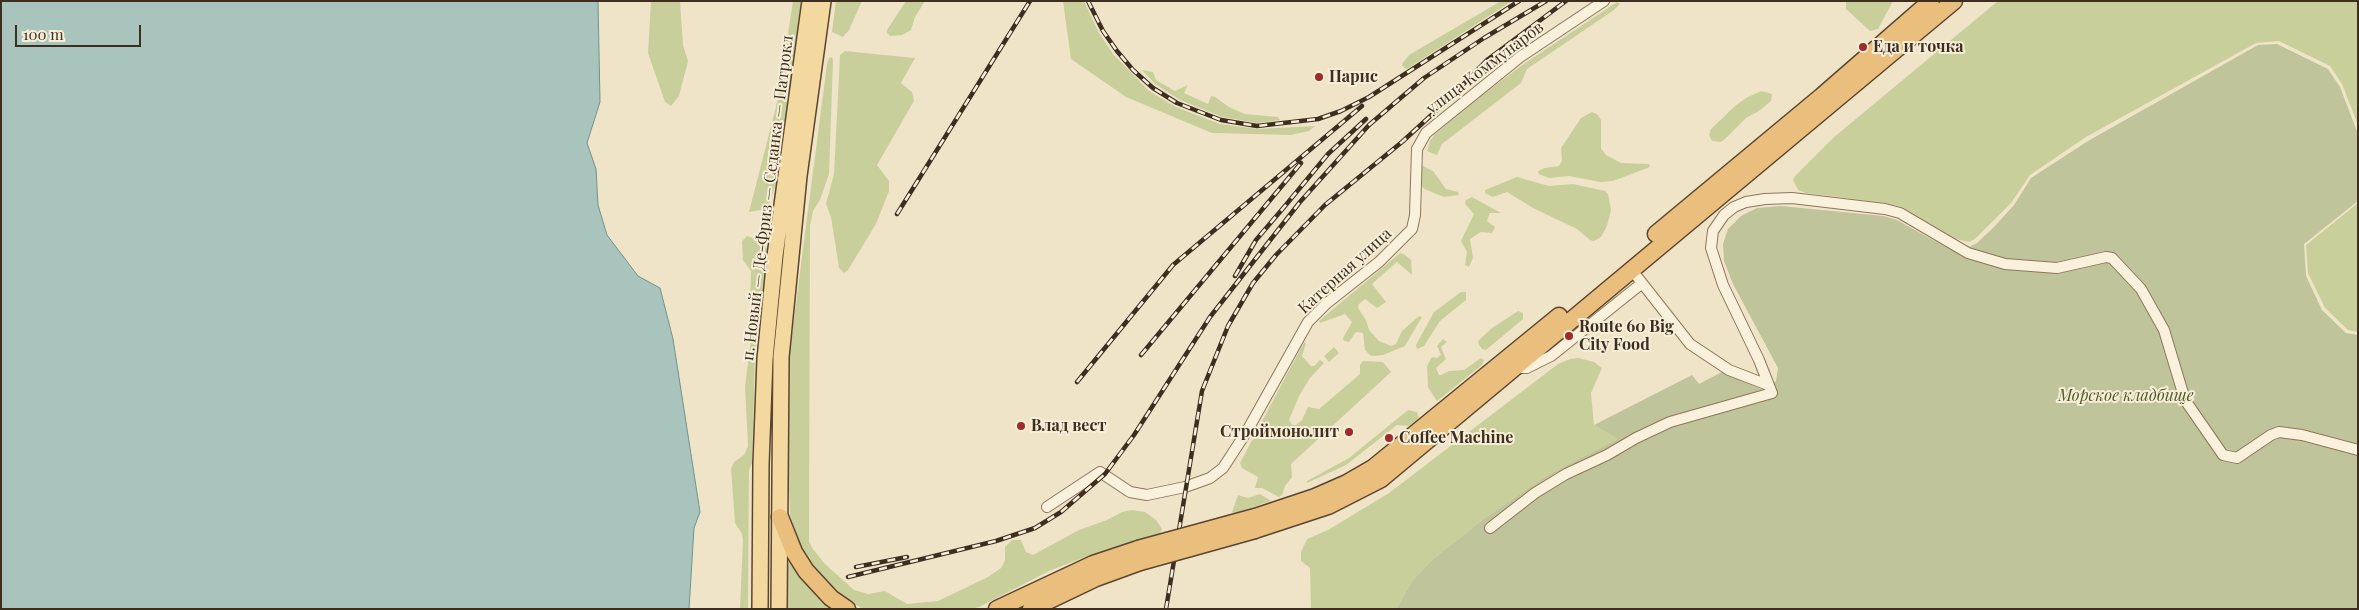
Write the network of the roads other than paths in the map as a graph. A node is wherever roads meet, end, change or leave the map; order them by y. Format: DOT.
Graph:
graph roads {
  1 [pos="810,1"];
  2 [pos="823,1"];
  3 [pos="1604,1"];
  4 [pos="1931,1"];
  5 [pos="1954,1"];
  6 [pos="1417,149"];
  7 [pos="1631,269"];
  8 [pos="1641,284"];
  9 [pos="1514,368"];
  10 [pos="1768,385"];
  11 [pos="2358,450"];
  12 [pos="1047,507"];
  13 [pos="780,518"];
  14 [pos="1255,524"];
  15 [pos="1490,528"];
  16 [pos="1139,556"];
  17 [pos="760,609"];
  18 [pos="779,609"];
  19 [pos="847,609"];
  20 [pos="997,609"];
  21 [pos="1031,609"];
  1 -- 17 [label="main road, п. Новый — Де-Фриз — Седанка — Патрокл"];
  2 -- 13 [label="main road, п. Новый — Де-Фриз — Седанка — Патрокл"];
  3 -- 6 [label="street, улица Коммунаров"];
  4 -- 14 [label="highway"];
  5 -- 7 [label="highway"];
  6 -- 12 [label="street, Катерная улица"];
  7 -- 8 [label="street"];
  7 -- 9 [label="highway"];
  8 -- 9 [label="street"];
  8 -- 10 [label="street"];
  9 -- 14 [label="highway"];
  10 -- 11 [label="street"];
  10 -- 15 [label="street"];
  13 -- 18 [label="main road, п. Новый — Де-Фриз — Седанка — Патрокл"];
  13 -- 19 [label="highway"];
  14 -- 16 [label="highway, bridge"];
  16 -- 20 [label="highway"];
  16 -- 21 [label="highway"];
}
